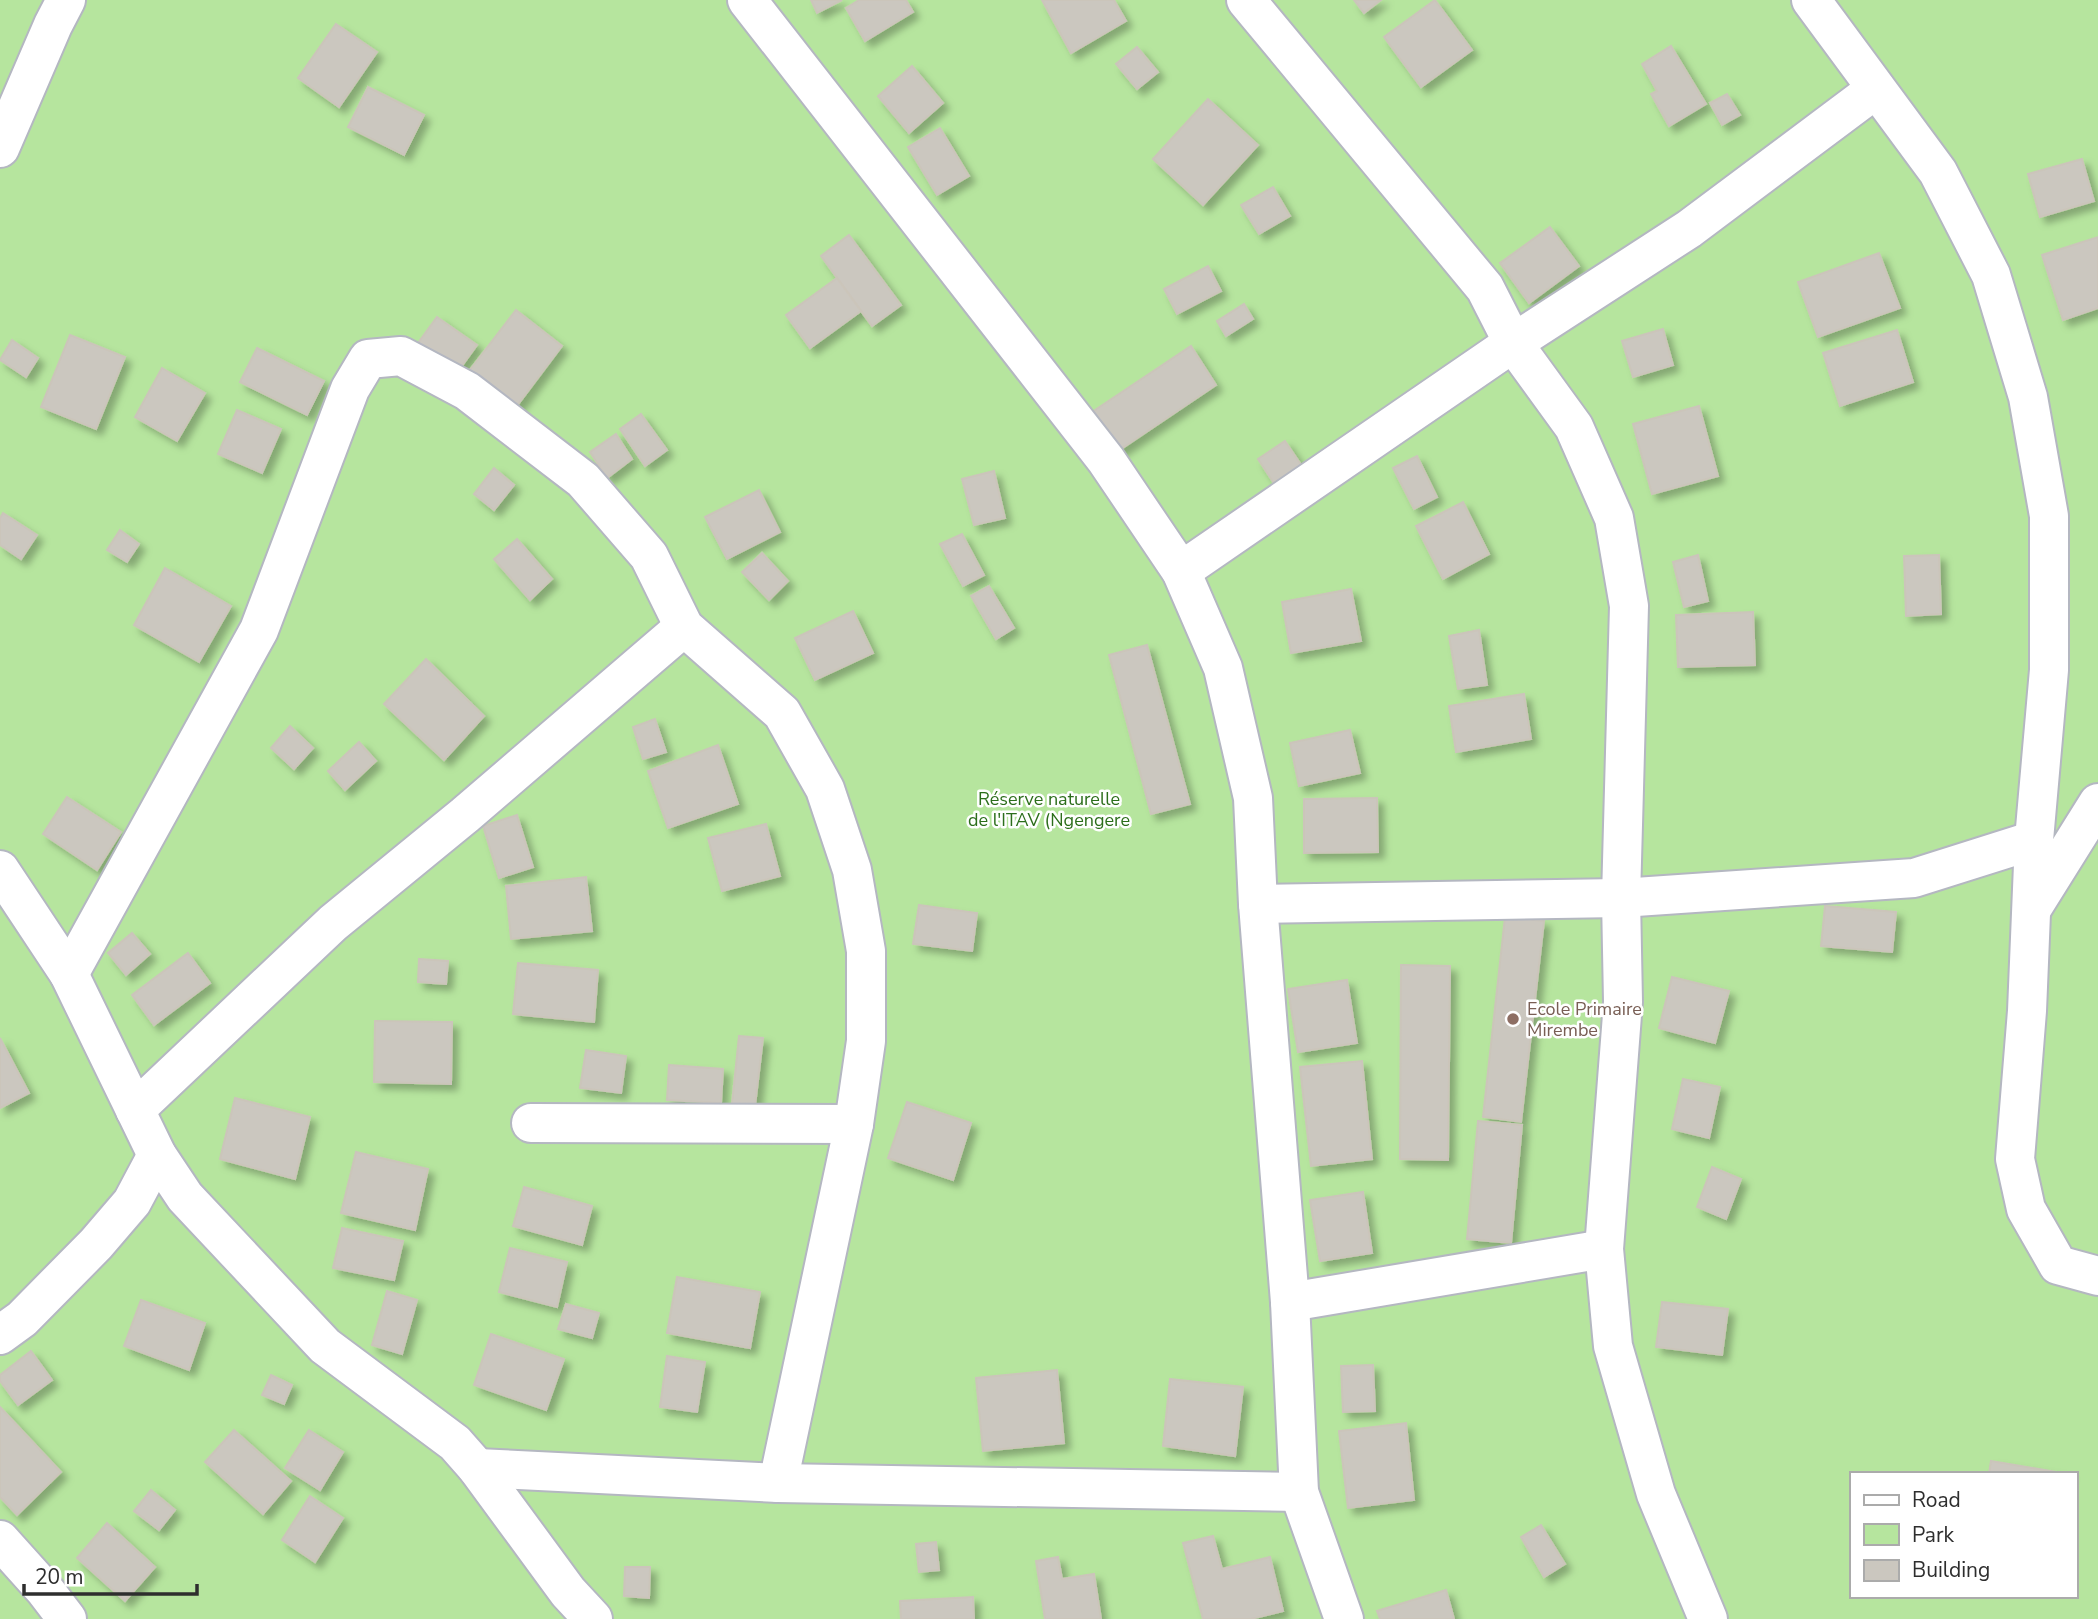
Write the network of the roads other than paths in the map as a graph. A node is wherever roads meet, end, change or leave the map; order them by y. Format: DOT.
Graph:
graph roads {
  1 [pos="66,0"];
  2 [pos="747,0"];
  3 [pos="1245,0"];
  4 [pos="1811,0"];
  5 [pos="1876,89"];
  6 [pos="0,148"];
  7 [pos="1513,343"];
  8 [pos="1181,571"];
  9 [pos="684,627"];
  10 [pos="2098,803"];
  11 [pos="2034,840"];
  12 [pos="0,870"];
  13 [pos="1621,898"];
  14 [pos="1258,904"];
  15 [pos="2032,908"];
  16 [pos="69,974"];
  17 [pos="135,1110"];
  18 [pos="531,1123"];
  19 [pos="854,1124"];
  20 [pos="157,1155"];
  21 [pos="1604,1249"];
  22 [pos="2098,1276"];
  23 [pos="1290,1302"];
  24 [pos="0,1335"];
  25 [pos="477,1468"];
  26 [pos="778,1483"];
  27 [pos="1299,1492"];
  28 [pos="0,1540"];
  29 [pos="67,1619"];
  30 [pos="593,1619"];
  31 [pos="1344,1619"];
  32 [pos="1708,1619"];
  1 -- 6 [label="street"];
  2 -- 8 [label="street"];
  3 -- 7 [label="street"];
  4 -- 5 [label="street"];
  5 -- 7 [label="street"];
  5 -- 11 [label="street"];
  7 -- 8 [label="street"];
  7 -- 13 [label="street"];
  8 -- 14 [label="street"];
  9 -- 16 [label="street"];
  9 -- 17 [label="street"];
  9 -- 19 [label="street"];
  10 -- 15 [label="street"];
  11 -- 13 [label="street"];
  11 -- 15 [label="street"];
  12 -- 16 [label="street"];
  13 -- 14 [label="street"];
  13 -- 21 [label="street"];
  14 -- 23 [label="street"];
  15 -- 22 [label="street"];
  16 -- 17 [label="street"];
  17 -- 20 [label="street"];
  18 -- 19 [label="street"];
  19 -- 26 [label="street"];
  20 -- 24 [label="street"];
  20 -- 25 [label="street"];
  21 -- 23 [label="street"];
  21 -- 32 [label="street"];
  23 -- 27 [label="street"];
  25 -- 26 [label="street"];
  25 -- 30 [label="street"];
  26 -- 27 [label="street"];
  27 -- 31 [label="street"];
  28 -- 29 [label="street"];
}
